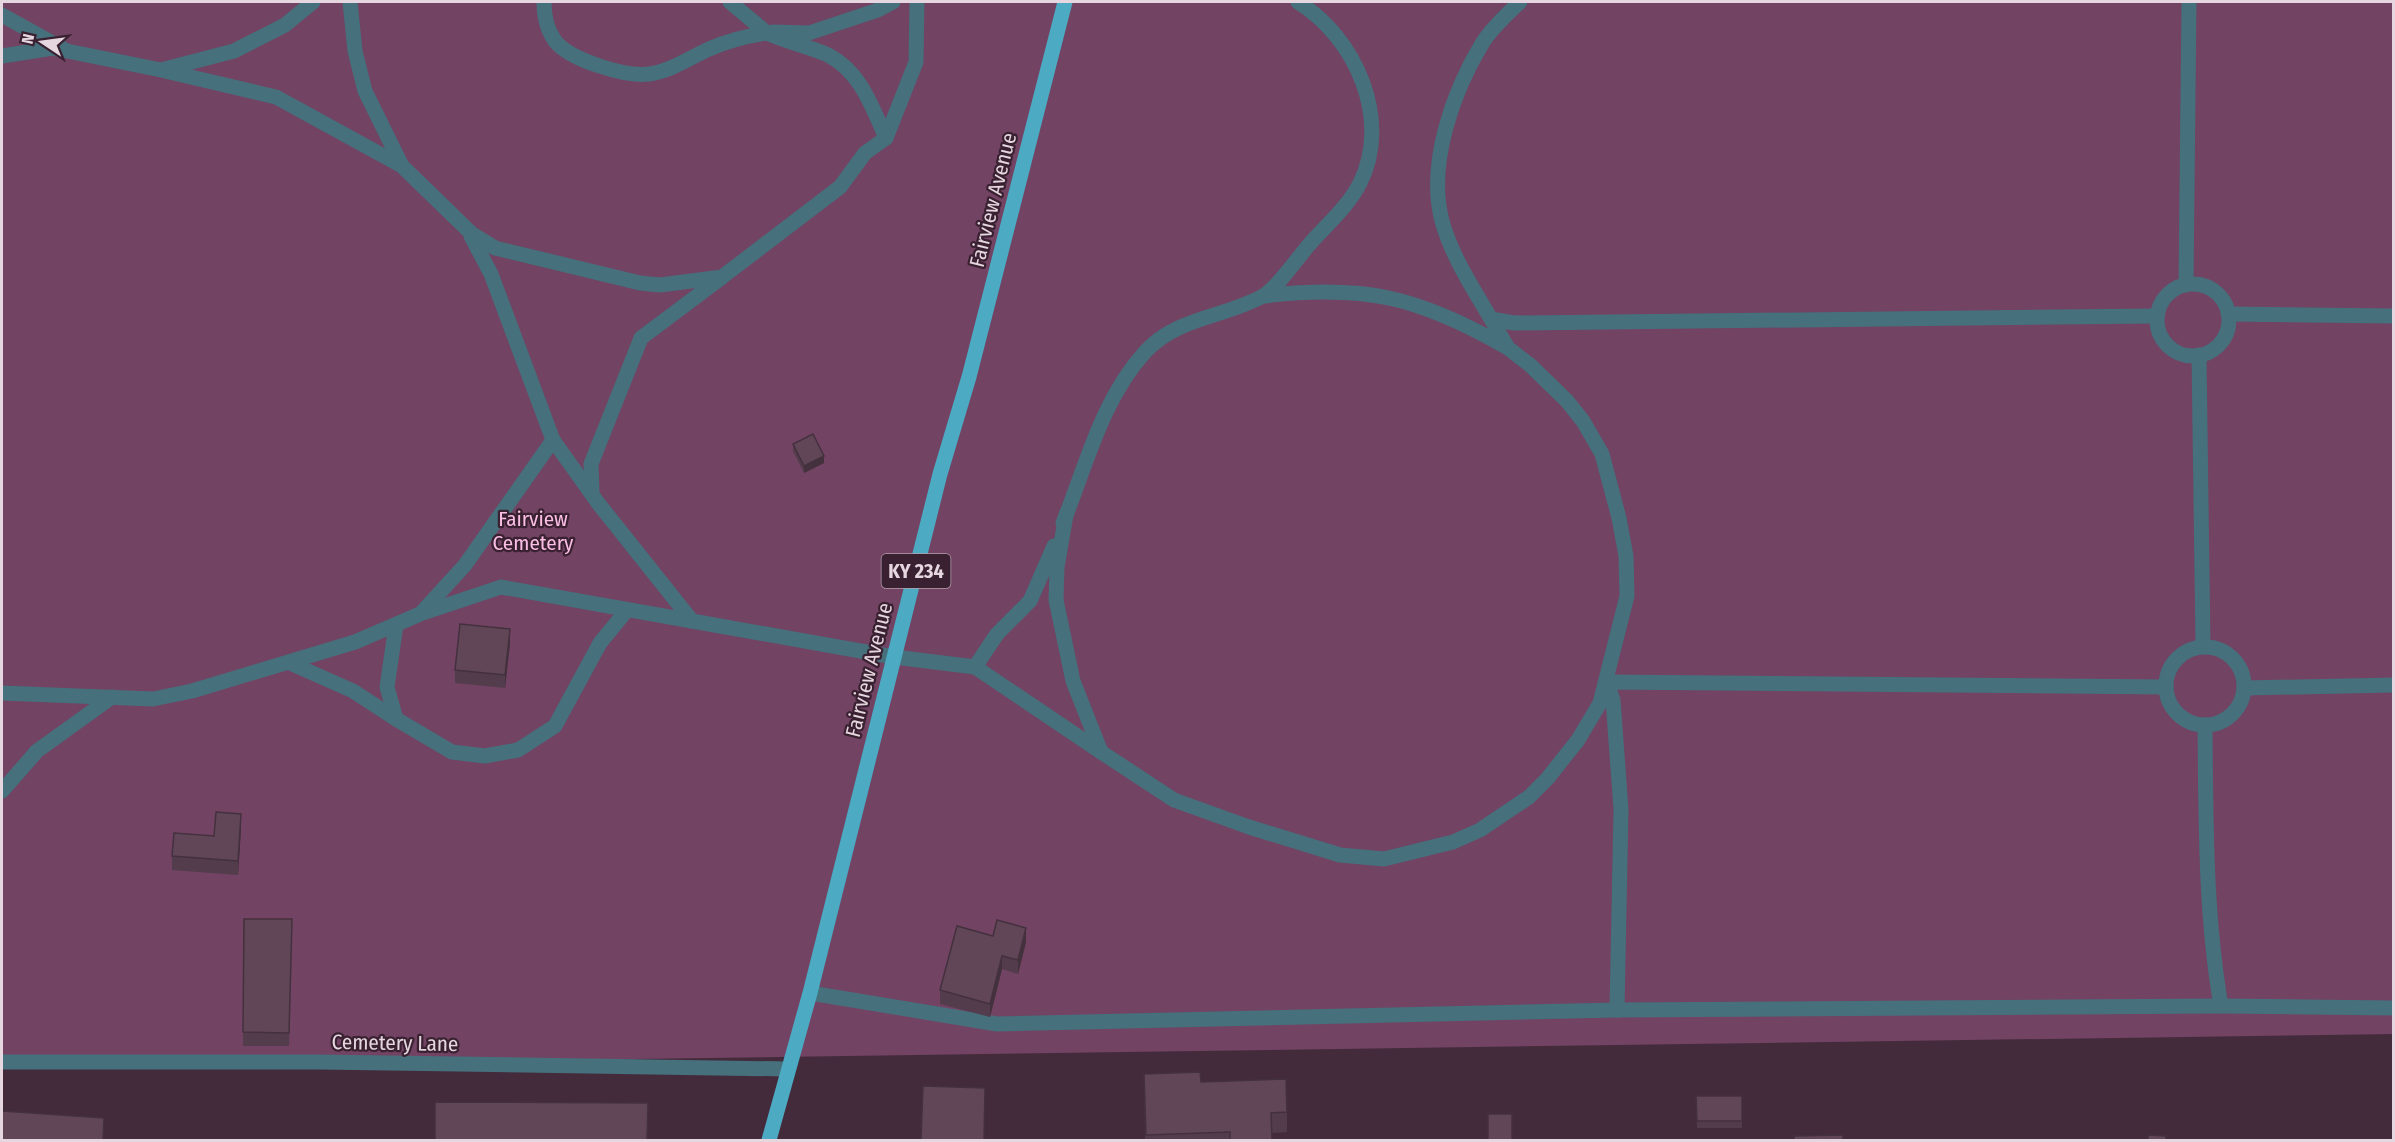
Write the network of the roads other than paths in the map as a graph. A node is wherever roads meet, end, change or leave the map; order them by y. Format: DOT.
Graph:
graph roads {
  1 [pos="313,2"];
  2 [pos="350,2"];
  3 [pos="544,2"];
  4 [pos="730,2"];
  5 [pos="893,2"];
  6 [pos="917,2"];
  7 [pos="1065,2"];
  8 [pos="1298,2"];
  9 [pos="1520,2"];
  10 [pos="2189,2"];
  11 [pos="2,15"];
  12 [pos="767,33"];
  13 [pos="67,51"];
  14 [pos="2,56"];
  15 [pos="161,70"];
  16 [pos="886,138"];
  17 [pos="402,166"];
  18 [pos="468,230"];
  19 [pos="722,277"];
  20 [pos="2186,285"];
  21 [pos="1264,296"];
  22 [pos="2228,314"];
  23 [pos="2157,316"];
  24 [pos="2394,316"];
  25 [pos="1491,319"];
  26 [pos="1508,348"];
  27 [pos="2199,355"];
  28 [pos="553,440"];
  29 [pos="598,503"];
  30 [pos="1066,515"];
  31 [pos="627,610"];
  32 [pos="420,614"];
  33 [pos="692,621"];
  34 [pos="396,625"];
  35 [pos="2203,646"];
  36 [pos="894,657"];
  37 [pos="290,663"];
  38 [pos="975,667"];
  39 [pos="1607,682"];
  40 [pos="2394,685"];
  41 [pos="2166,687"];
  42 [pos="2244,688"];
  43 [pos="2,693"];
  44 [pos="112,697"];
  45 [pos="396,719"];
  46 [pos="2205,725"];
  47 [pos="1101,752"];
  48 [pos="2,791"];
  49 [pos="810,993"];
  50 [pos="2221,1006"];
  51 [pos="2394,1008"];
  52 [pos="1617,1010"];
  53 [pos="2,1062"];
  54 [pos="788,1069"];
  55 [pos="770,1140"];
  1 -- 15 [label="lane"];
  2 -- 17 [label="lane"];
  3 -- 12 [label="lane"];
  4 -- 12 [label="lane"];
  5 -- 12 [label="lane"];
  6 -- 16 [label="lane"];
  7 -- 36 [label="main road, Fairview Avenue / KY 234"];
  8 -- 21 [label="lane"];
  9 -- 25 [label="lane"];
  10 -- 20 [label="lane"];
  11 -- 13 [label="lane"];
  12 -- 16 [label="lane"];
  13 -- 14 [label="lane"];
  13 -- 15 [label="lane"];
  15 -- 17 [label="lane"];
  16 -- 19 [label="lane"];
  17 -- 18 [label="lane"];
  18 -- 19 [label="lane"];
  18 -- 28 [label="lane"];
  19 -- 29 [label="lane"];
  20 -- 22 [label="lane"];
  20 -- 23 [label="lane"];
  21 -- 26 [label="lane"];
  21 -- 30 [label="lane"];
  22 -- 24 [label="lane"];
  22 -- 27 [label="lane"];
  23 -- 25 [label="lane"];
  23 -- 27 [label="lane"];
  25 -- 26 [label="lane"];
  26 -- 39 [label="lane"];
  27 -- 35 [label="lane"];
  28 -- 29 [label="lane"];
  28 -- 32 [label="lane"];
  29 -- 33 [label="lane"];
  30 -- 38 [label="lane"];
  30 -- 47 [label="lane"];
  31 -- 32 [label="lane"];
  31 -- 33 [label="lane"];
  31 -- 45 [label="lane"];
  32 -- 34 [label="lane"];
  33 -- 36 [label="lane"];
  34 -- 37 [label="lane"];
  34 -- 45 [label="lane"];
  35 -- 41 [label="lane"];
  35 -- 42 [label="lane"];
  36 -- 38 [label="lane"];
  36 -- 49 [label="main road, Fairview Avenue / KY 234"];
  37 -- 44 [label="lane"];
  37 -- 45 [label="lane"];
  38 -- 47 [label="lane"];
  39 -- 41 [label="lane"];
  39 -- 47 [label="lane"];
  39 -- 52 [label="lane"];
  40 -- 42 [label="lane"];
  41 -- 46 [label="lane"];
  42 -- 46 [label="lane"];
  43 -- 44 [label="lane"];
  44 -- 48 [label="lane"];
  46 -- 50 [label="lane"];
  49 -- 52 [label="lane"];
  49 -- 54 [label="main road, Fairview Avenue / KY 234"];
  50 -- 51 [label="lane"];
  50 -- 52 [label="lane"];
  53 -- 54 [label="lane, Cemetery Lane"];
  54 -- 55 [label="main road, Fairview Avenue / KY 234"];
}
